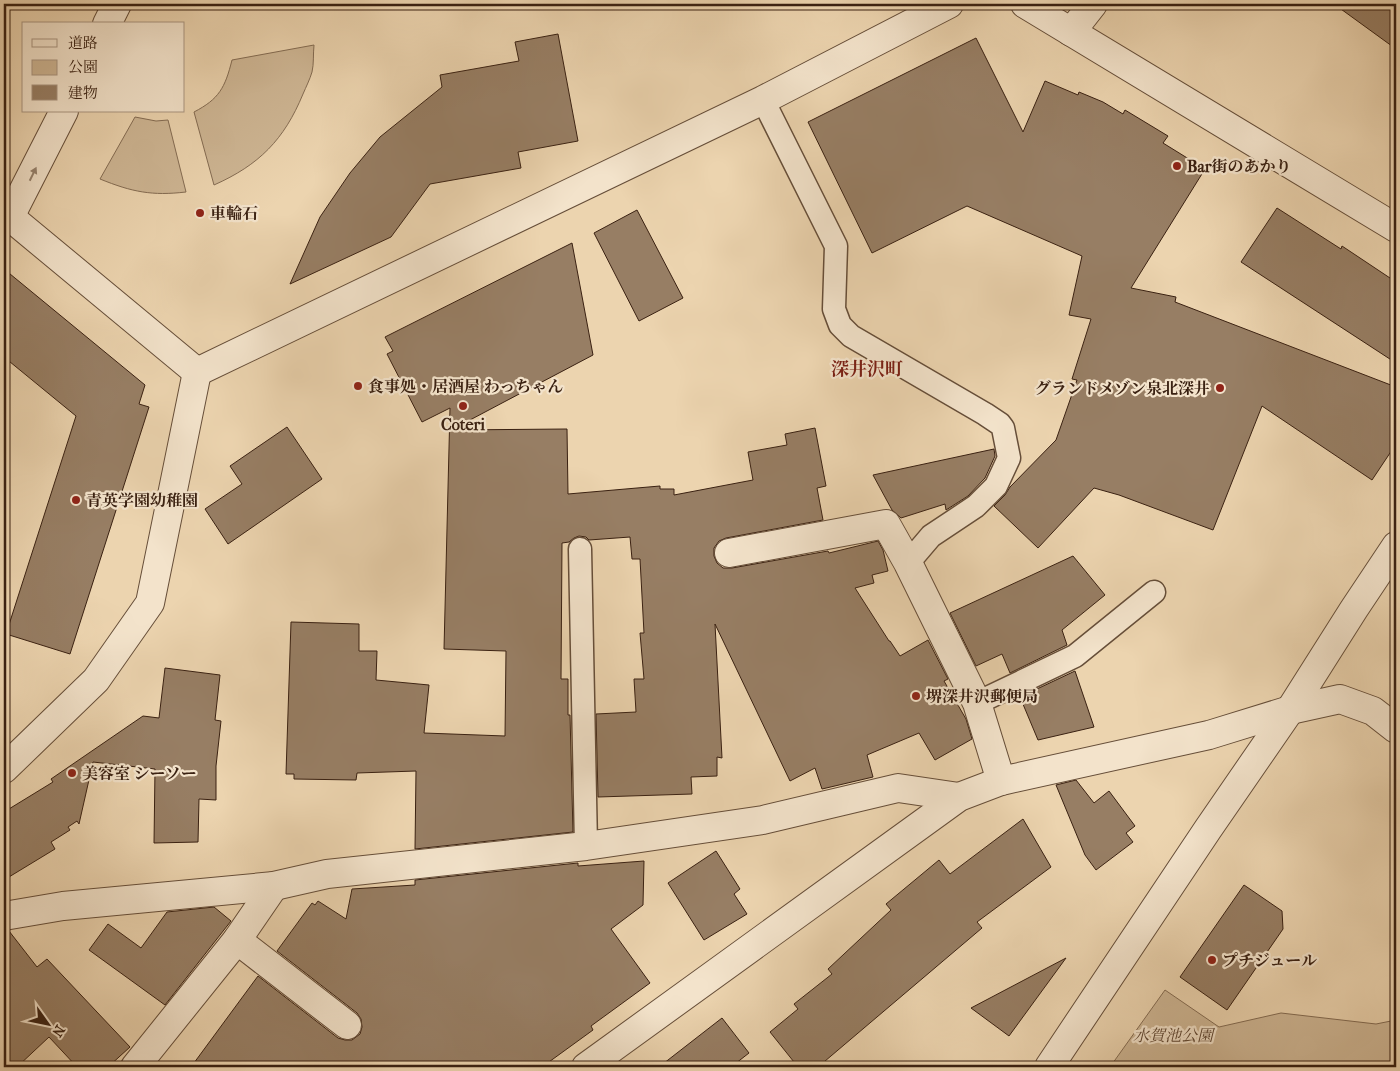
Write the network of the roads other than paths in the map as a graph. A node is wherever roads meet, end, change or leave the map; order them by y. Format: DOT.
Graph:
graph roads {
  1 [pos="117,4"];
  2 [pos="949,4"];
  3 [pos="1024,4"];
  4 [pos="1093,4"];
  5 [pos="108,22"];
  6 [pos="1071,32"];
  7 [pos="763,100"];
  8 [pos="63,112"];
  9 [pos="7,214"];
  10 [pos="1396,228"];
  11 [pos="197,372"];
  12 [pos="1396,546"];
  13 [pos="580,549"];
  14 [pos="729,553"];
  15 [pos="908,563"];
  16 [pos="1154,592"];
  17 [pos="977,703"];
  18 [pos="1290,710"];
  19 [pos="1396,729"];
  20 [pos="4,769"];
  21 [pos="1001,781"];
  22 [pos="959,797"];
  23 [pos="586,846"];
  24 [pos="274,886"];
  25 [pos="4,916"];
  26 [pos="237,940"];
  27 [pos="347,1025"];
  28 [pos="1051,1066"];
  29 [pos="134,1067"];
  30 [pos="586,1067"];
  1 -- 5 [label="street"];
  2 -- 7 [label="street"];
  3 -- 6 [label="street"];
  4 -- 6 [label="street"];
  6 -- 10 [label="street"];
  7 -- 11 [label="street"];
  7 -- 15 [label="lane"];
  9 -- 8 [label="street, one-way"];
  9 -- 11 [label="street"];
  11 -- 20 [label="street"];
  12 -- 18 [label="street"];
  13 -- 23 [label="lane"];
  14 -- 15 [label="street"];
  15 -- 17 [label="street"];
  16 -- 17 [label="lane"];
  17 -- 21 [label="street"];
  18 -- 19 [label="street"];
  18 -- 21 [label="street"];
  18 -- 28 [label="street"];
  21 -- 22 [label="street"];
  22 -- 23 [label="street"];
  22 -- 30 [label="street"];
  23 -- 24 [label="street"];
  24 -- 25 [label="street"];
  24 -- 26 [label="street"];
  26 -- 27 [label="street"];
  26 -- 29 [label="street"];
}
